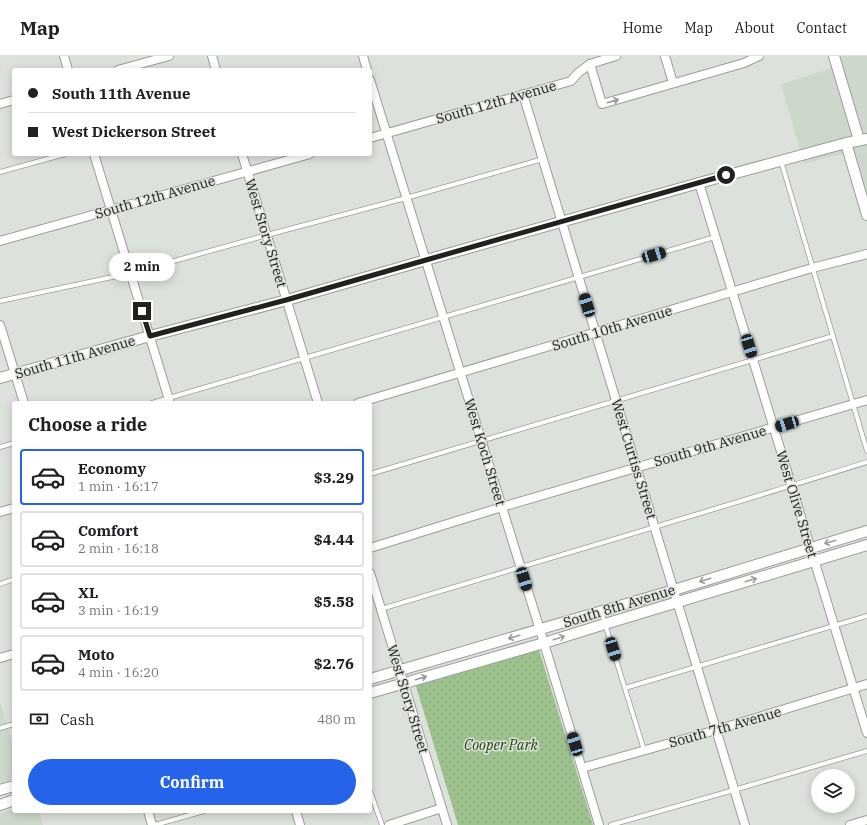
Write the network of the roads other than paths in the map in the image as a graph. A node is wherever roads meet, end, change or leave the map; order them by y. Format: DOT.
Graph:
graph roads {
  1 [pos="64,56"];
  2 [pos="169,56"];
  3 [pos="212,56"];
  4 [pos="363,56"];
  5 [pos="616,56"];
  6 [pos="665,56"];
  7 [pos="759,56"];
  8 [pos="834,56"];
  9 [pos="743,60"];
  10 [pos="590,64"];
  11 [pos="67,68"];
  12 [pos="125,68"];
  13 [pos="215,68"];
  14 [pos="365,68"];
  15 [pos="673,83"];
  16 [pos="372,86"];
  17 [pos="523,94"];
  18 [pos="12,101"];
  19 [pos="0,104"];
  20 [pos="387,133"];
  21 [pos="372,137"];
  22 [pos="863,139"];
  23 [pos="846,143"];
  24 [pos="58,156"];
  25 [pos="95,156"];
  26 [pos="243,156"];
  27 [pos="303,156"];
  28 [pos="543,159"];
  29 [pos="780,161"];
  30 [pos="247,171"];
  31 [pos="0,172"];
  32 [pos="698,183"];
  33 [pos="406,198"];
  34 [pos="111,210"];
  35 [pos="867,215"];
  36 [pos="562,222"];
  37 [pos="267,235"];
  38 [pos="715,237"];
  39 [pos="0,241"];
  40 [pos="867,254"];
  41 [pos="426,260"];
  42 [pos="812,268"];
  43 [pos="131,273"];
  44 [pos="579,277"];
  45 [pos="732,292"];
  46 [pos="0,300"];
  47 [pos="286,300"];
  48 [pos="443,317"];
  49 [pos="0,325"];
  50 [pos="596,332"];
  51 [pos="150,336"];
  52 [pos="833,336"];
  53 [pos="304,358"];
  54 [pos="753,360"];
  55 [pos="460,372"];
  56 [pos="15,374"];
  57 [pos="0,378"];
  58 [pos="867,400"];
  59 [pos="23,401"];
  60 [pos="170,401"];
  61 [pos="317,401"];
  62 [pos="365,401"];
  63 [pos="616,401"];
  64 [pos="853,404"];
  65 [pos="774,428"];
  66 [pos="482,441"];
  67 [pos="12,444"];
  68 [pos="0,447"];
  69 [pos="867,450"];
  70 [pos="867,462"];
  71 [pos="637,468"];
  72 [pos="372,473"];
  73 [pos="791,486"];
  74 [pos="502,507"];
  75 [pos="12,509"];
  76 [pos="0,512"];
  77 [pos="655,528"];
  78 [pos="867,531"];
  79 [pos="867,545"];
  80 [pos="372,547"];
  81 [pos="810,548"];
  82 [pos="814,561"];
  83 [pos="520,567"];
  84 [pos="12,580"];
  85 [pos="372,580"];
  86 [pos="0,584"];
  87 [pos="674,590"];
  88 [pos="677,602"];
  89 [pos="381,609"];
  90 [pos="601,611"];
  91 [pos="867,616"];
  92 [pos="605,624"];
  93 [pos="834,625"];
  94 [pos="540,630"];
  95 [pos="544,643"];
  96 [pos="12,655"];
  97 [pos="0,658"];
  98 [pos="697,666"];
  99 [pos="400,670"];
  100 [pos="372,678"];
  101 [pos="404,683"];
  102 [pos="867,684"];
  103 [pos="625,688"];
  104 [pos="853,688"];
  105 [pos="372,692"];
  106 [pos="12,725"];
  107 [pos="0,728"];
  108 [pos="716,730"];
  109 [pos="867,733"];
  110 [pos="644,750"];
  111 [pos="867,751"];
  112 [pos="582,768"];
  113 [pos="12,787"];
  114 [pos="0,790"];
  115 [pos="734,790"];
  116 [pos="372,797"];
  117 [pos="12,801"];
  118 [pos="0,805"];
  119 [pos="442,808"];
  120 [pos="149,813"];
  121 [pos="197,813"];
  122 [pos="297,813"];
  123 [pos="867,820"];
  124 [pos="153,825"];
  125 [pos="300,825"];
  126 [pos="382,825"];
  127 [pos="389,825"];
  128 [pos="447,825"];
  129 [pos="599,825"];
  130 [pos="611,825"];
  131 [pos="745,825"];
  132 [pos="850,825"];
  1 -- 11 [label="street"];
  2 -- 12 [label="street"];
  3 -- 13 [label="street"];
  4 -- 14 [label="street"];
  5 -- 10 [label="street, South 12th Avenue"];
  6 -- 15 [label="street"];
  7 -- 9 [label="street"];
  8 -- 22 [label="street"];
  9 -- 15 [label="street"];
  10 -- 15 [label="street, one-way"];
  10 -- 17 [label="street, South 12th Avenue"];
  16 -- 20 [label="street, West Koch Street"];
  17 -- 20 [label="street, South 12th Avenue"];
  17 -- 28 [label="street, West Curtiss Street"];
  18 -- 19 [label="street"];
  20 -- 21 [label="street, South 12th Avenue"];
  20 -- 33 [label="street, West Koch Street"];
  22 -- 23 [label="street, South 11th Avenue"];
  23 -- 29 [label="street, South 11th Avenue"];
  23 -- 35 [label="street"];
  24 -- 31 [label="lane"];
  25 -- 34 [label="street"];
  26 -- 30 [label="street, West Story Street"];
  27 -- 30 [label="street, South 12th Avenue"];
  28 -- 33 [label="lane"];
  28 -- 36 [label="street, West Curtiss Street"];
  29 -- 32 [label="street, South 11th Avenue"];
  29 -- 42 [label="lane"];
  30 -- 34 [label="street, South 12th Avenue"];
  30 -- 37 [label="street, West Story Street"];
  32 -- 36 [label="street, South 11th Avenue"];
  32 -- 38 [label="street, West Olive Street"];
  33 -- 37 [label="lane"];
  33 -- 41 [label="street, West Koch Street"];
  34 -- 39 [label="street, South 12th Avenue"];
  34 -- 43 [label="street"];
  36 -- 41 [label="street, South 11th Avenue"];
  36 -- 44 [label="street, West Curtiss Street"];
  37 -- 43 [label="lane"];
  37 -- 47 [label="street, West Story Street"];
  38 -- 44 [label="lane"];
  38 -- 45 [label="street, West Olive Street"];
  40 -- 42 [label="street, South 10th Avenue"];
  41 -- 47 [label="street, South 11th Avenue"];
  41 -- 48 [label="street, West Koch Street"];
  42 -- 45 [label="street, South 10th Avenue"];
  42 -- 52 [label="lane"];
  43 -- 46 [label="lane"];
  43 -- 51 [label="street"];
  44 -- 48 [label="lane"];
  44 -- 50 [label="street, West Curtiss Street"];
  45 -- 50 [label="street, South 10th Avenue"];
  45 -- 54 [label="street, West Olive Street"];
  47 -- 51 [label="street, South 11th Avenue"];
  47 -- 53 [label="street, West Story Street"];
  48 -- 53 [label="lane"];
  48 -- 55 [label="street, West Koch Street"];
  49 -- 56 [label="street"];
  50 -- 55 [label="street, South 10th Avenue"];
  50 -- 63 [label="street, West Curtiss Street"];
  51 -- 56 [label="street, South 11th Avenue"];
  51 -- 60 [label="street"];
  52 -- 54 [label="lane"];
  52 -- 64 [label="lane"];
  53 -- 60 [label="lane"];
  53 -- 61 [label="street, West Story Street"];
  54 -- 63 [label="lane"];
  54 -- 65 [label="street, West Olive Street"];
  55 -- 62 [label="street, South 10th Avenue"];
  55 -- 66 [label="street, West Koch Street"];
  56 -- 57 [label="street, South 11th Avenue"];
  56 -- 59 [label="street"];
  58 -- 64 [label="street, South 9th Avenue"];
  63 -- 66 [label="lane"];
  63 -- 71 [label="street, West Curtiss Street"];
  64 -- 65 [label="street, South 9th Avenue"];
  64 -- 69 [label="lane"];
  65 -- 71 [label="street, South 9th Avenue"];
  65 -- 73 [label="street, West Olive Street"];
  66 -- 72 [label="lane"];
  66 -- 74 [label="street, West Koch Street"];
  67 -- 68 [label="lane"];
  70 -- 73 [label="lane"];
  71 -- 74 [label="street, South 9th Avenue"];
  71 -- 77 [label="street, West Curtiss Street"];
  73 -- 77 [label="lane"];
  73 -- 81 [label="street, West Olive Street"];
  74 -- 80 [label="street, South 9th Avenue"];
  74 -- 83 [label="street, West Koch Street"];
  75 -- 76 [label="street"];
  77 -- 83 [label="lane"];
  77 -- 87 [label="street, West Curtiss Street"];
  78 -- 81 [label="street, South 8th Avenue, one-way"];
  79 -- 82 [label="street, South 8th Avenue"];
  81 -- 82 [label="street, West Olive Street"];
  81 -- 87 [label="street, South 8th Avenue, one-way"];
  88 -- 82 [label="street, South 8th Avenue, one-way"];
  82 -- 93 [label="street, West Olive Street"];
  83 -- 89 [label="lane"];
  83 -- 94 [label="street, West Koch Street"];
  84 -- 86 [label="lane"];
  85 -- 89 [label="street, West Story Street"];
  87 -- 88 [label="street, West Curtiss Street"];
  87 -- 90 [label="street, South 8th Avenue"];
  88 -- 92 [label="street, South 8th Avenue"];
  88 -- 98 [label="street, West Curtiss Street"];
  89 -- 99 [label="street, West Story Street"];
  90 -- 92 [label="lane"];
  90 -- 94 [label="street, South 8th Avenue"];
  91 -- 93 [label="lane"];
  95 -- 92 [label="street, South 8th Avenue, one-way"];
  92 -- 103 [label="lane"];
  93 -- 98 [label="lane"];
  93 -- 104 [label="street, West Olive Street"];
  94 -- 95 [label="street, West Koch Street"];
  94 -- 99 [label="street, South 8th Avenue, one-way"];
  101 -- 95 [label="street, South 8th Avenue, one-way"];
  95 -- 112 [label="street, West Koch Street"];
  96 -- 97 [label="street"];
  98 -- 103 [label="lane"];
  98 -- 108 [label="street, West Curtiss Street"];
  99 -- 100 [label="street, South 8th Avenue"];
  99 -- 101 [label="street, West Story Street"];
  101 -- 105 [label="street, South 8th Avenue"];
  101 -- 119 [label="street, West Story Street"];
  102 -- 104 [label="street, South 7th Avenue"];
  103 -- 110 [label="lane"];
  104 -- 108 [label="street, South 7th Avenue"];
  104 -- 109 [label="street, West Olive Street"];
  106 -- 107 [label="lane"];
  108 -- 110 [label="street, South 7th Avenue"];
  108 -- 115 [label="street, West Curtiss Street"];
  110 -- 112 [label="street, South 7th Avenue"];
  111 -- 115 [label="lane"];
  112 -- 129 [label="street, West Koch Street"];
  113 -- 114 [label="street"];
  115 -- 130 [label="lane"];
  115 -- 131 [label="street, West Curtiss Street"];
  116 -- 126 [label="lane"];
  117 -- 118 [label="street"];
  119 -- 127 [label="street"];
  119 -- 128 [label="street, West Story Street"];
  120 -- 124 [label="street"];
  121 -- 124 [label="lane"];
  122 -- 125 [label="street"];
  123 -- 132 [label="street"];
}
